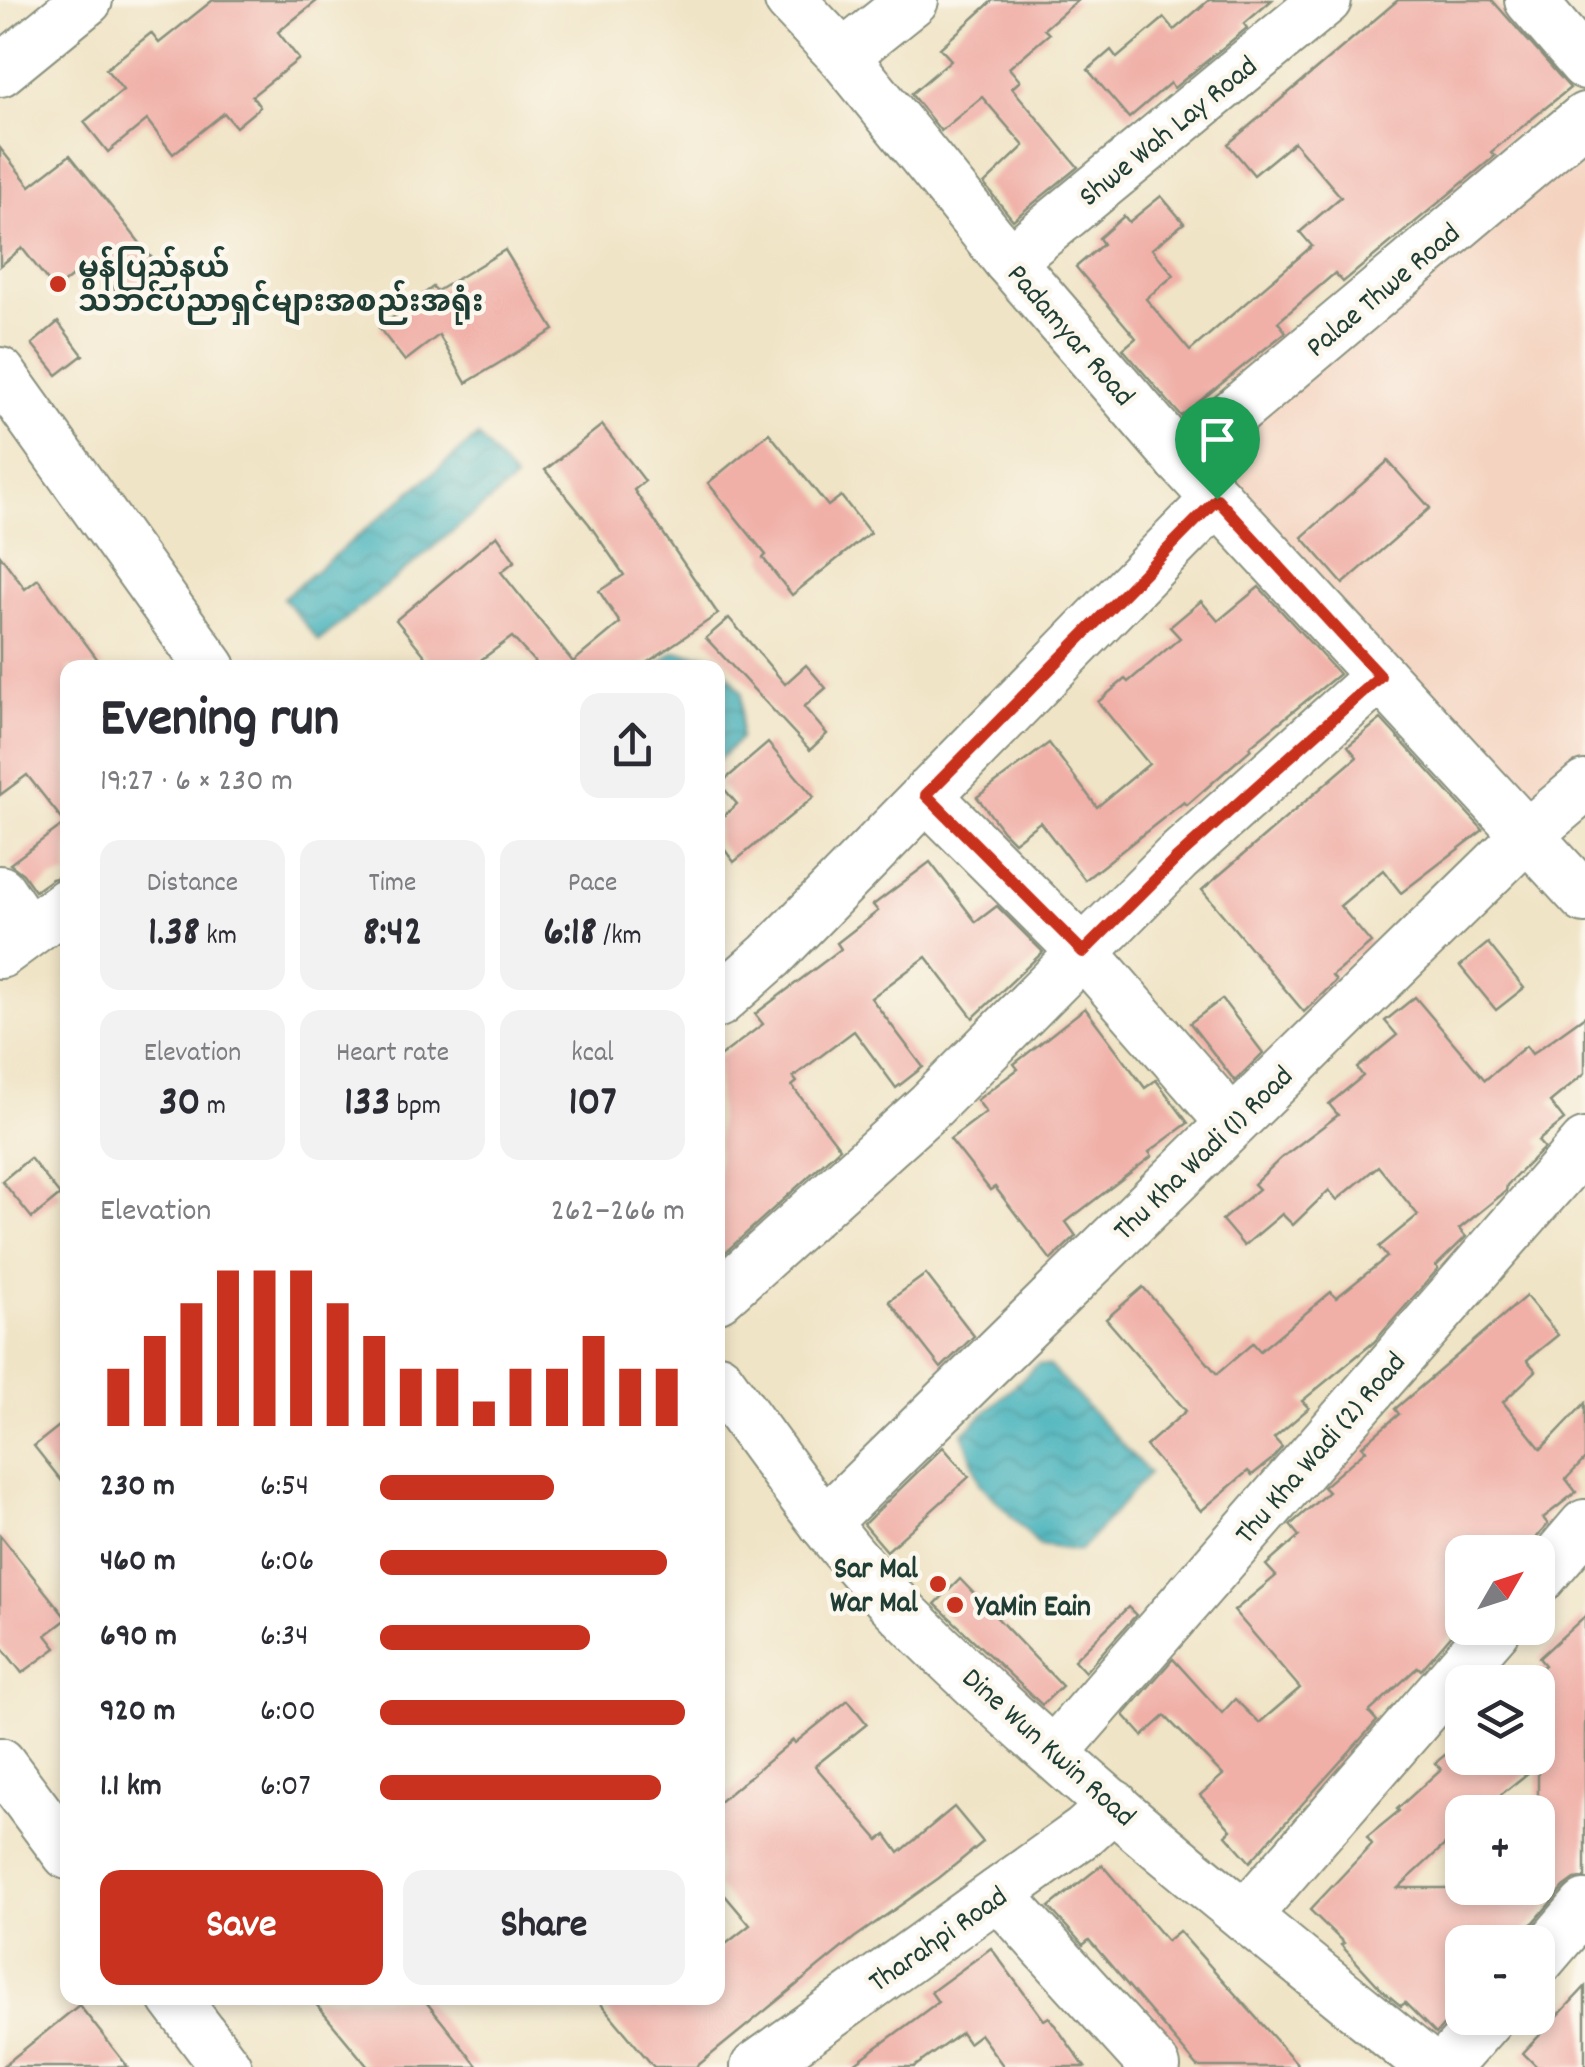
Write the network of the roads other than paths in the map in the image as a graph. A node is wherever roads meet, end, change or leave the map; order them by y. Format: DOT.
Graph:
graph roads {
  1 [pos="86,0"];
  2 [pos="790,0"];
  3 [pos="913,0"];
  4 [pos="1326,0"];
  5 [pos="1530,0"];
  6 [pos="844,56"];
  7 [pos="1585,64"];
  8 [pos="0,71"];
  9 [pos="1585,118"];
  10 [pos="1009,261"];
  11 [pos="0,373"];
  12 [pos="1180,459"];
  13 [pos="1217,499"];
  14 [pos="205,660"];
  15 [pos="1380,676"];
  16 [pos="1585,786"];
  17 [pos="926,795"];
  18 [pos="1527,835"];
  19 [pos="0,891"];
  20 [pos="1585,898"];
  21 [pos="60,909"];
  22 [pos="14,943"];
  23 [pos="1083,952"];
  24 [pos="725,996"];
  25 [pos="1232,1123"];
  26 [pos="1585,1144"];
  27 [pos="725,1291"];
  28 [pos="725,1389"];
  29 [pos="824,1523"];
  30 [pos="1585,1525"];
  31 [pos="1555,1560"];
  32 [pos="1481,1645"];
  33 [pos="1054,1752"];
  34 [pos="0,1763"];
  35 [pos="1114,1805"];
  36 [pos="60,1843"];
  37 [pos="998,1894"];
  38 [pos="1585,1906"];
  39 [pos="1245,1916"];
  40 [pos="1555,1941"];
  41 [pos="179,2005"];
  42 [pos="1473,2035"];
  43 [pos="759,2066"];
  44 [pos="226,2067"];
  45 [pos="1155,2067"];
  46 [pos="1431,2067"];
  47 [pos="1445,2067"];
  1 -- 8 [label="street"];
  2 -- 6 [label="street, Padamyar Road"];
  3 -- 6 [label="street"];
  4 -- 10 [label="street, Shwe Wah Lay Road"];
  5 -- 7 [label="street"];
  6 -- 10 [label="street, Padamyar Road"];
  9 -- 12 [label="street, Palae Thwe Road"];
  10 -- 12 [label="street, Padamyar Road"];
  11 -- 14 [label="street"];
  12 -- 13 [label="street, Padamyar Road"];
  13 -- 15 [label="street, Padamyar Road"];
  13 -- 17 [label="street"];
  15 -- 18 [label="street, Padamyar Road"];
  15 -- 23 [label="street"];
  16 -- 18 [label="street, Thu Kha Wadi (1) Road"];
  17 -- 23 [label="street"];
  17 -- 24 [label="street"];
  18 -- 20 [label="street, Padamyar Road"];
  18 -- 25 [label="street, Thu Kha Wadi (1) Road"];
  19 -- 22 [label="street"];
  21 -- 22 [label="street"];
  23 -- 25 [label="street"];
  23 -- 27 [label="street"];
  25 -- 29 [label="street, Thu Kha Wadi (1) Road"];
  26 -- 33 [label="street, Thu Kha Wadi (2) Road"];
  28 -- 29 [label="street, Dine Wun Kwin Road"];
  29 -- 33 [label="street, Dine Wun Kwin Road"];
  30 -- 31 [label="street"];
  32 -- 39 [label="street"];
  33 -- 35 [label="street, Dine Wun Kwin Road"];
  34 -- 36 [label="street"];
  35 -- 37 [label="street, Tharahpi Road"];
  35 -- 39 [label="street, Dine Wun Kwin Road"];
  37 -- 43 [label="street, Tharahpi Road"];
  37 -- 45 [label="street"];
  38 -- 40 [label="street"];
  39 -- 46 [label="street, Dine Wun Kwin Road"];
  41 -- 44 [label="street"];
  42 -- 47 [label="street"];
}
